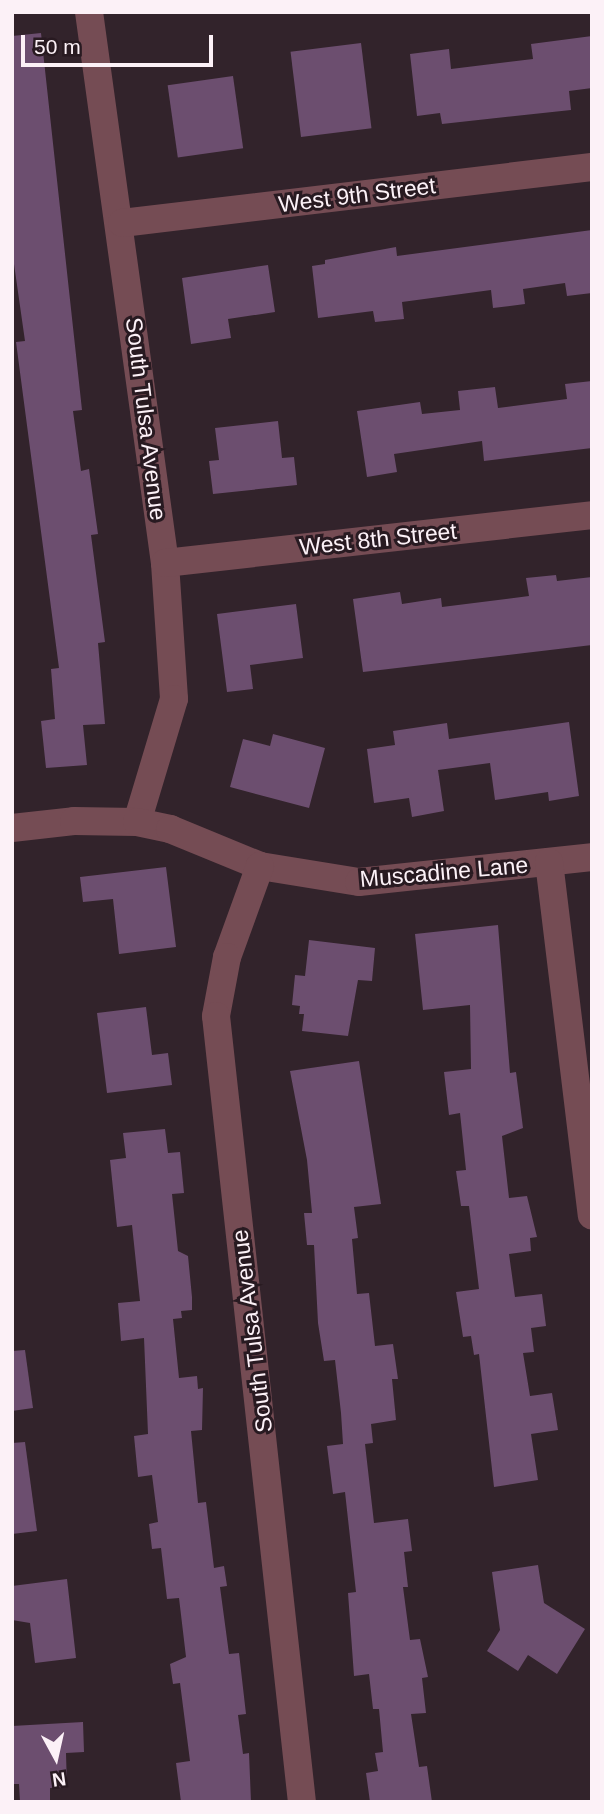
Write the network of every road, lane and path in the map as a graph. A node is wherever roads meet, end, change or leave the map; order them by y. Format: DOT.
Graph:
graph roads {
  1 [pos="89,12"];
  2 [pos="592,167"];
  3 [pos="122,223"];
  4 [pos="592,514"];
  5 [pos="165,563"];
  6 [pos="136,822"];
  7 [pos="12,828"];
  8 [pos="592,857"];
  9 [pos="548,862"];
  10 [pos="260,866"];
  11 [pos="591,1207"];
  12 [pos="302,1802"];
  1 -- 3 [label="street, South Tulsa Avenue"];
  2 -- 3 [label="street, West 9th Street"];
  3 -- 5 [label="street, South Tulsa Avenue"];
  4 -- 5 [label="street, West 8th Street"];
  5 -- 6 [label="street, South Tulsa Avenue"];
  6 -- 7 [label="street, Muscadine Lane"];
  6 -- 10 [label="street, Muscadine Lane"];
  8 -- 9 [label="street, Muscadine Lane"];
  9 -- 10 [label="street, Muscadine Lane"];
  9 -- 11 [label="street"];
  10 -- 12 [label="street, South Tulsa Avenue"];
}
